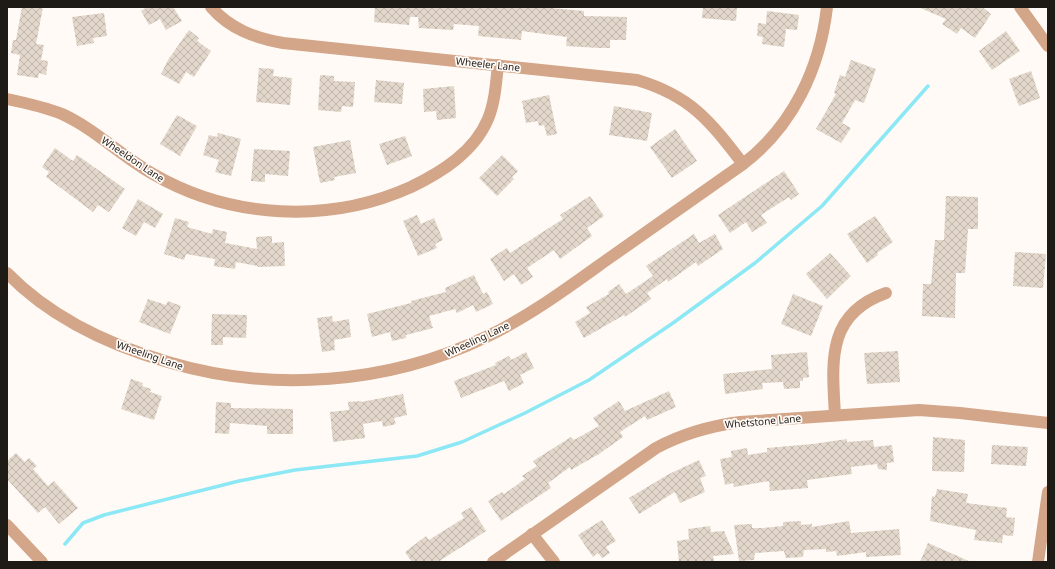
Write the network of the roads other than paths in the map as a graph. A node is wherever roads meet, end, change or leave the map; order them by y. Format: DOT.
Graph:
graph roads {
  1 [pos="211,7"];
  2 [pos="827,7"];
  3 [pos="1020,7"];
  4 [pos="1048,46"];
  5 [pos="498,65"];
  6 [pos="7,99"];
  7 [pos="743,164"];
  8 [pos="7,274"];
  9 [pos="886,293"];
  10 [pos="835,415"];
  11 [pos="1048,424"];
  12 [pos="1048,492"];
  13 [pos="7,525"];
  14 [pos="532,534"];
  15 [pos="42,562"];
  16 [pos="492,562"];
  17 [pos="554,562"];
  18 [pos="1038,562"];
  1 -- 5 [label="street, Wheeler Lane"];
  2 -- 7 [label="street, Wheeling Lane"];
  3 -- 4 [label="street"];
  5 -- 6 [label="street, Wheeldon Lane"];
  5 -- 7 [label="street, Wheeler Lane"];
  7 -- 8 [label="street, Wheeling Lane"];
  9 -- 10 [label="street"];
  10 -- 11 [label="street, Whetstone Lane"];
  10 -- 14 [label="street, Whetstone Lane"];
  12 -- 18 [label="street"];
  13 -- 15 [label="street"];
  14 -- 16 [label="street, Whetstone Lane"];
  14 -- 17 [label="street"];
}
